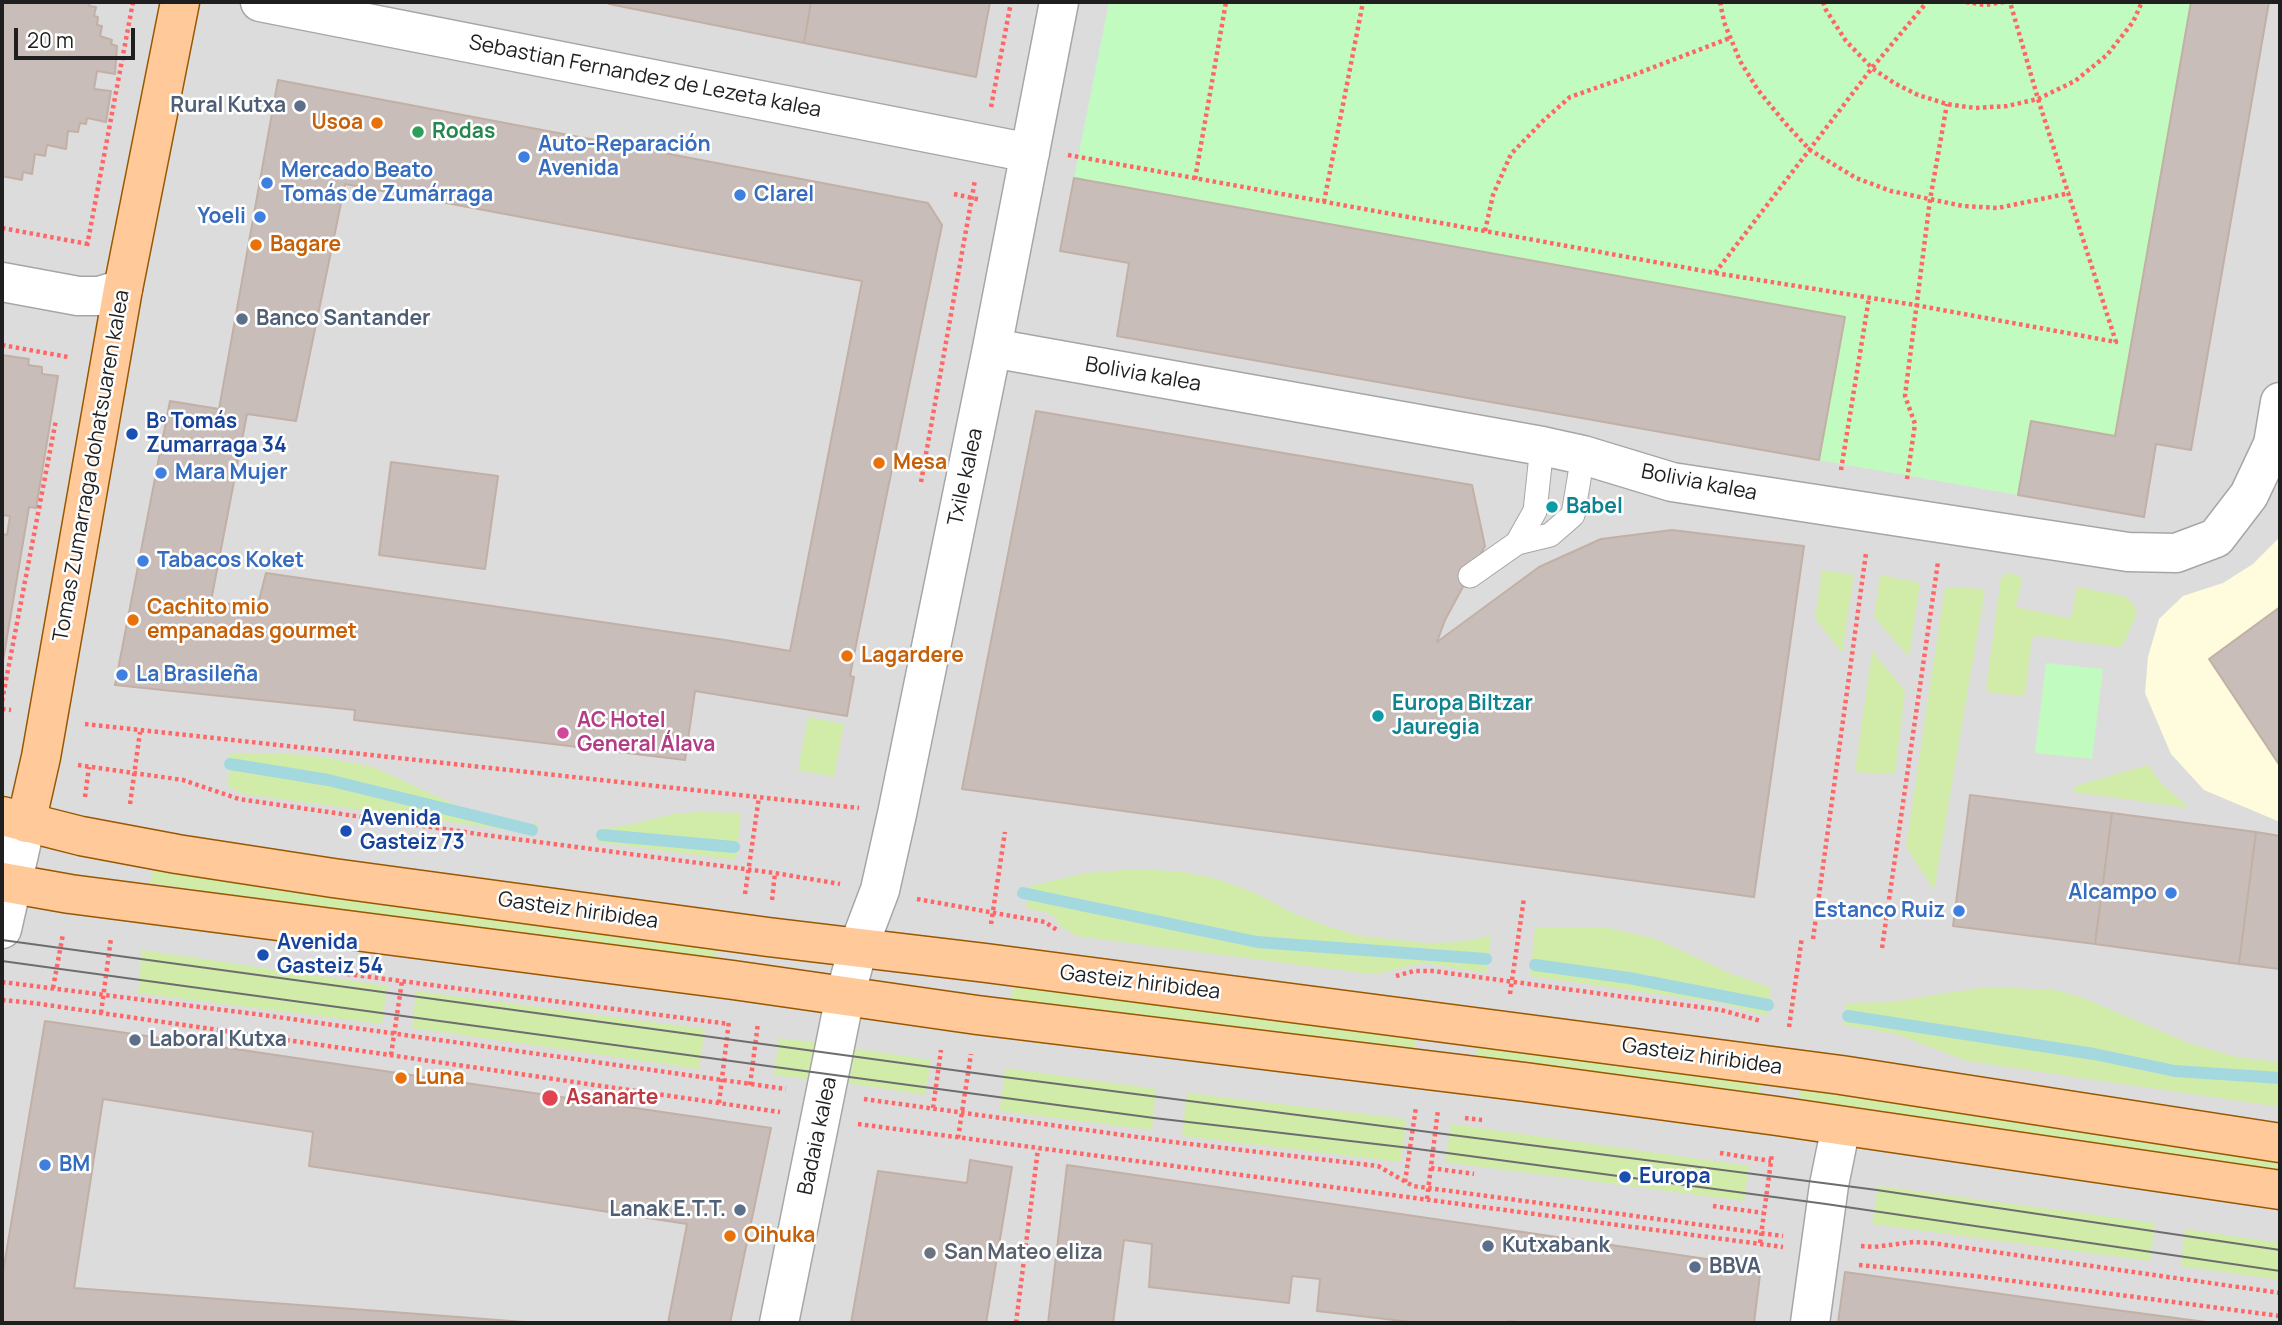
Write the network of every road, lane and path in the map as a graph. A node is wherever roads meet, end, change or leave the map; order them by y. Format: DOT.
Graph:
graph roads {
  1 [pos="133,2"];
  2 [pos="180,2"];
  3 [pos="260,2"];
  4 [pos="1011,2"];
  5 [pos="1059,2"];
  6 [pos="1226,2"];
  7 [pos="1363,2"];
  8 [pos="1720,2"];
  9 [pos="1823,2"];
  10 [pos="1927,2"];
  11 [pos="1966,2"];
  12 [pos="2004,2"];
  13 [pos="2010,2"];
  14 [pos="2142,2"];
  15 [pos="1730,38"];
  16 [pos="1872,68"];
  17 [pos="2038,99"];
  18 [pos="1947,104"];
  19 [pos="984,143"];
  20 [pos="1810,150"];
  21 [pos="1048,154"];
  22 [pos="1195,179"];
  23 [pos="2070,193"];
  24 [pos="1930,200"];
  25 [pos="1324,202"];
  26 [pos="2,228"];
  27 [pos="1485,231"];
  28 [pos="1715,273"];
  29 [pos="2,282"];
  30 [pos="123,289"];
  31 [pos="1869,298"];
  32 [pos="1915,305"];
  33 [pos="2,345"];
  34 [pos="992,348"];
  35 [pos="68,357"];
  36 [pos="2280,402"];
  37 [pos="58,412"];
  38 [pos="1542,446"];
  39 [pos="1583,455"];
  40 [pos="1840,475"];
  41 [pos="920,483"];
  42 [pos="1899,517"];
  43 [pos="1867,541"];
  44 [pos="1517,543"];
  45 [pos="1939,555"];
  46 [pos="1470,576"];
  47 [pos="2,701"];
  48 [pos="88,724"];
  49 [pos="89,767"];
  50 [pos="844,805"];
  51 [pos="14,819"];
  52 [pos="7,883"];
  53 [pos="880,890"];
  54 [pos="1524,898"];
  55 [pos="2,929"];
  56 [pos="1064,937"];
  57 [pos="1813,939"];
  58 [pos="111,941"];
  59 [pos="124,943"];
  60 [pos="858,948"];
  61 [pos="1882,948"];
  62 [pos="336,972"];
  63 [pos="1391,977"];
  64 [pos="402,981"];
  65 [pos="1512,981"];
  66 [pos="2,982"];
  67 [pos="845,996"];
  68 [pos="2,1000"];
  69 [pos="1509,1002"];
  70 [pos="1770,1023"];
  71 [pos="729,1024"];
  72 [pos="1780,1024"];
  73 [pos="1801,1027"];
  74 [pos="394,1035"];
  75 [pos="391,1055"];
  76 [pos="824,1107"];
  77 [pos="1840,1125"];
  78 [pos="2280,1143"];
  79 [pos="1038,1149"];
  80 [pos="1720,1153"];
  81 [pos="1771,1161"];
  82 [pos="1431,1168"];
  83 [pos="1474,1174"];
  84 [pos="2280,1190"];
  85 [pos="1713,1206"];
  86 [pos="1763,1213"];
  87 [pos="1822,1240"];
  88 [pos="1780,1246"];
  89 [pos="1852,1265"];
  90 [pos="2280,1293"];
  91 [pos="2280,1316"];
  92 [pos="779,1323"];
  93 [pos="1016,1323"];
  94 [pos="1810,1323"];
  1 -- 26 [label="path"];
  2 -- 30 [label="main road, Tomas Zumarraga dohatsuaren kalea"];
  3 -- 19 [label="street, Sebastian Fernandez de Lezeta kalea"];
  4 -- 19 [label="path"];
  5 -- 21 [label="street, Txile kalea"];
  6 -- 22 [label="path"];
  7 -- 25 [label="path"];
  8 -- 15 [label="path"];
  9 -- 16 [label="path"];
  10 -- 16 [label="path"];
  11 -- 12 [label="path"];
  13 -- 17 [label="path"];
  14 -- 17 [label="path"];
  15 -- 20 [label="path"];
  15 -- 27 [label="path"];
  16 -- 18 [label="path"];
  16 -- 20 [label="path"];
  17 -- 18 [label="path"];
  17 -- 23 [label="path"];
  18 -- 24 [label="path"];
  19 -- 21 [label="street, Sebastian Fernandez de Lezeta kalea"];
  19 -- 41 [label="path"];
  20 -- 24 [label="path"];
  20 -- 28 [label="path"];
  21 -- 22 [label="path"];
  21 -- 34 [label="street, Txile kalea"];
  22 -- 25 [label="path"];
  23 -- 24 [label="path"];
  23 -- 32 [label="path"];
  24 -- 32 [label="path"];
  25 -- 27 [label="path"];
  27 -- 28 [label="path"];
  28 -- 31 [label="path"];
  29 -- 30 [label="street"];
  30 -- 51 [label="main road, Tomas Zumarraga dohatsuaren kalea"];
  31 -- 32 [label="path"];
  31 -- 40 [label="path"];
  32 -- 42 [label="path"];
  33 -- 35 [label="path"];
  34 -- 38 [label="street, Bolivia kalea"];
  34 -- 53 [label="street, Txile kalea"];
  36 -- 42 [label="street, Bolivia kalea"];
  37 -- 47 [label="path"];
  38 -- 39 [label="street, Bolivia kalea"];
  38 -- 44 [label="lane"];
  39 -- 42 [label="street, Bolivia kalea"];
  39 -- 44 [label="lane"];
  43 -- 57 [label="path"];
  44 -- 46 [label="lane"];
  45 -- 61 [label="path"];
  48 -- 50 [label="path"];
  49 -- 53 [label="path"];
  51 -- 52 [label="street, Tomas Zumarraga dohatsuaren kalea"];
  51 -- 60 [label="main road, Gasteiz hiribidea"];
  52 -- 55 [label="street, Tomas Zumarraga dohatsuaren kalea"];
  52 -- 67 [label="main road"];
  53 -- 56 [label="path"];
  53 -- 60 [label="street, Txile kalea"];
  54 -- 65 [label="path"];
  58 -- 59 [label="path"];
  60 -- 67 [label="street, Badaia kalea"];
  60 -- 78 [label="main road, Gasteiz hiribidea"];
  62 -- 64 [label="path"];
  63 -- 65 [label="path"];
  64 -- 71 [label="path"];
  64 -- 74 [label="path"];
  65 -- 69 [label="path"];
  65 -- 70 [label="path"];
  66 -- 74 [label="path"];
  67 -- 76 [label="street, Badaia kalea"];
  67 -- 77 [label="main road"];
  68 -- 75 [label="path"];
  72 -- 73 [label="path"];
  74 -- 75 [label="path"];
  74 -- 76 [label="path"];
  75 -- 76 [label="path"];
  76 -- 79 [label="path"];
  76 -- 87 [label="path"];
  76 -- 92 [label="street, Badaia kalea"];
  77 -- 84 [label="main road"];
  77 -- 87 [label="street"];
  79 -- 88 [label="path"];
  79 -- 93 [label="path"];
  80 -- 81 [label="path"];
  82 -- 83 [label="path"];
  85 -- 86 [label="path"];
  87 -- 90 [label="path"];
  87 -- 94 [label="street"];
  89 -- 91 [label="path"];
}
